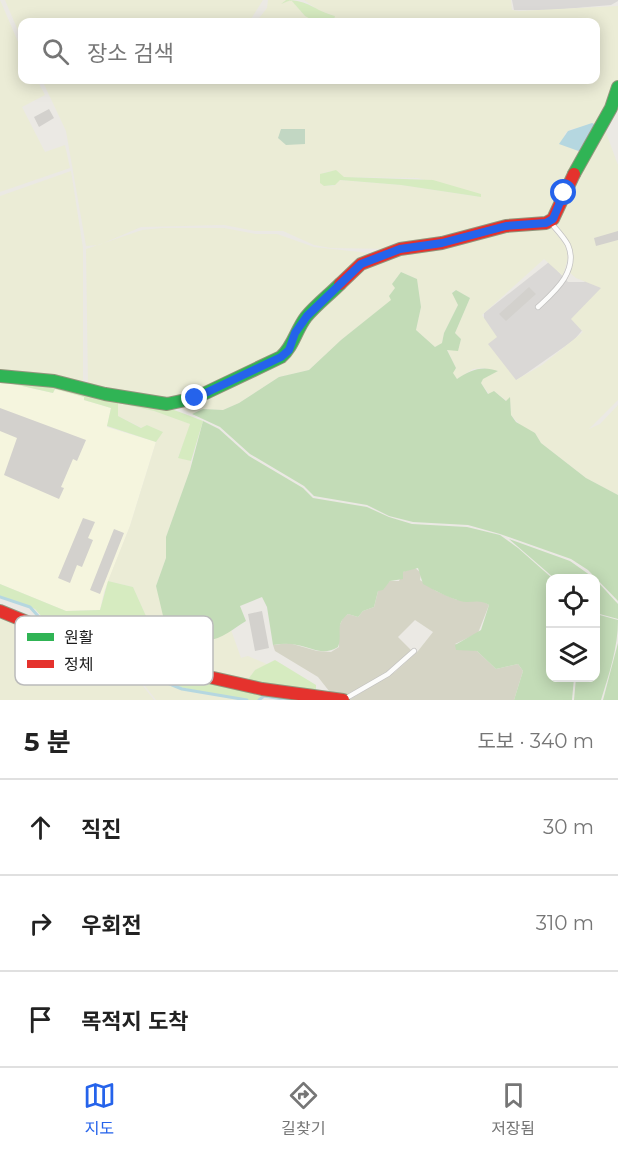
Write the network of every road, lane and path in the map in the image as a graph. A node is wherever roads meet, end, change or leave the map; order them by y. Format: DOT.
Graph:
graph roads {
  1 [pos="618,87"];
  2 [pos="550,221"];
  3 [pos="538,307"];
  4 [pos="0,376"];
  5 [pos="0,611"];
  6 [pos="15,617"];
  7 [pos="414,651"];
  8 [pos="213,678"];
  9 [pos="343,700"];
  1 -- 2 [label="street"];
  2 -- 3 [label="lane"];
  2 -- 4 [label="street"];
  5 -- 6 [label="street"];
  7 -- 9 [label="lane"];
  8 -- 9 [label="street"];
}
